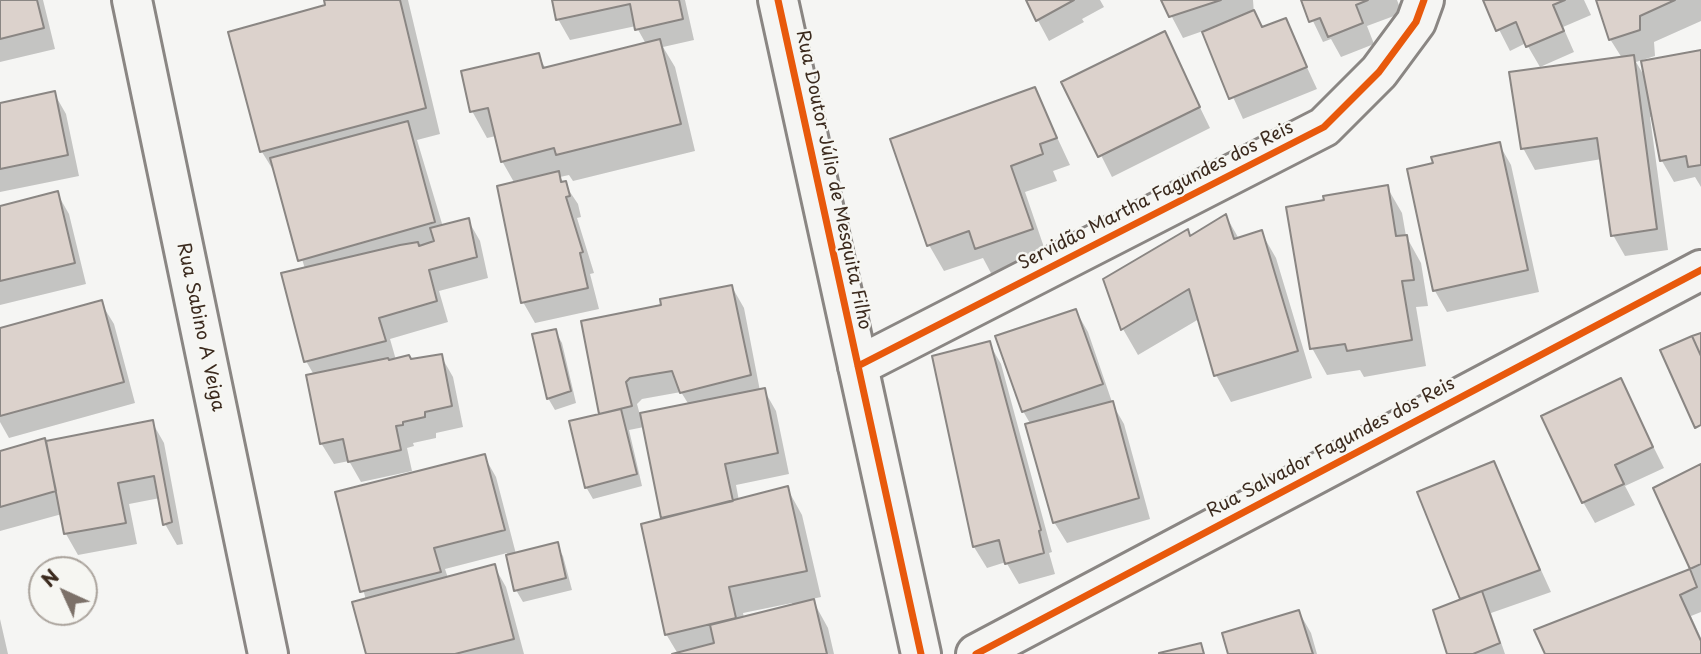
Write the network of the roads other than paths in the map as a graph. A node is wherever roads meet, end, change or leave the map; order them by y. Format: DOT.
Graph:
graph roads {
  1 [pos="132,0"];
  2 [pos="778,0"];
  3 [pos="1424,0"];
  4 [pos="1701,270"];
  5 [pos="858,366"];
  6 [pos="268,654"];
  7 [pos="921,654"];
  8 [pos="976,654"];
  1 -- 6 [label="street, Rua Sabino A Veiga"];
  2 -- 5 [label="street, Rua Doutor Júlio de Mesquita Filho"];
  3 -- 5 [label="street, Servidão Martha Fagundes dos Reis"];
  4 -- 8 [label="street, Rua Salvador Fagundes dos Reis"];
  5 -- 7 [label="street, Rua Doutor Júlio de Mesquita Filho"];
}
